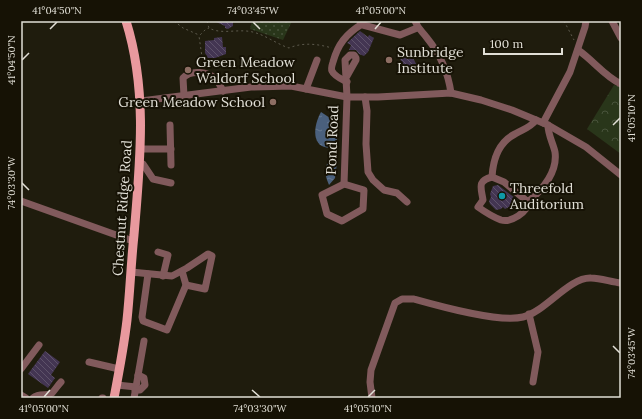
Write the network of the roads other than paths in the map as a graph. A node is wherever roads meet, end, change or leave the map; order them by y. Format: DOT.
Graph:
graph roads {
  1 [pos="126,21"];
  2 [pos="586,21"];
  3 [pos="612,21"];
  4 [pos="361,22"];
  5 [pos="416,25"];
  6 [pos="621,38"];
  7 [pos="578,50"];
  8 [pos="317,60"];
  9 [pos="621,84"];
  10 [pos="306,89"];
  11 [pos="222,91"];
  12 [pos="451,93"];
  13 [pos="184,96"];
  14 [pos="347,97"];
  15 [pos="365,97"];
  16 [pos="140,101"];
  17 [pos="536,120"];
  18 [pos="545,124"];
  19 [pos="170,125"];
  20 [pos="140,149"];
  21 [pos="171,149"];
  22 [pos="140,163"];
  23 [pos="171,165"];
  24 [pos="621,175"];
  25 [pos="492,177"];
  26 [pos="171,182"];
  27 [pos="344,184"];
  28 [pos="21,201"];
  29 [pos="407,202"];
  30 [pos="528,202"];
  31 [pos="133,241"];
  32 [pos="158,252"];
  33 [pos="182,271"];
  34 [pos="131,272"];
  35 [pos="148,274"];
  36 [pos="163,276"];
  37 [pos="621,283"];
  38 [pos="186,285"];
  39 [pos="529,314"];
  40 [pos="144,341"];
  41 [pos="39,344"];
  42 [pos="89,362"];
  43 [pos="119,369"];
  44 [pos="21,370"];
  45 [pos="61,382"];
  46 [pos="533,382"];
  47 [pos="117,385"];
  48 [pos="135,389"];
  49 [pos="21,395"];
  50 [pos="26,398"];
  51 [pos="33,398"];
  52 [pos="114,398"];
  53 [pos="134,398"];
  54 [pos="372,398"];
  1 -- 16 [label="main road, Chestnut Ridge Road"];
  2 -- 7 [label="street"];
  3 -- 6 [label="street"];
  4 -- 5 [label="street"];
  4 -- 14 [label="street, Pond Road"];
  5 -- 12 [label="street"];
  7 -- 9 [label="street"];
  7 -- 18 [label="street"];
  8 -- 10 [label="street"];
  10 -- 11 [label="street"];
  10 -- 14 [label="street"];
  11 -- 13 [label="street"];
  11 -- 13 [label="street"];
  12 -- 15 [label="street"];
  12 -- 17 [label="street"];
  13 -- 16 [label="street"];
  14 -- 15 [label="street"];
  14 -- 27 [label="street, Pond Road"];
  15 -- 29 [label="street"];
  16 -- 20 [label="main road, Chestnut Ridge Road"];
  17 -- 18 [label="street"];
  17 -- 25 [label="street"];
  18 -- 24 [label="street"];
  18 -- 30 [label="street"];
  19 -- 21 [label="street"];
  20 -- 21 [label="street"];
  20 -- 22 [label="main road, Chestnut Ridge Road"];
  21 -- 23 [label="street"];
  22 -- 26 [label="street"];
  22 -- 31 [label="main road, Chestnut Ridge Road"];
  25 -- 30 [label="street"];
  25 -- 30 [label="street"];
  27 -- 27 [label="street, Pond Road"];
  28 -- 31 [label="street"];
  31 -- 34 [label="main road, Chestnut Ridge Road"];
  32 -- 36 [label="street"];
  33 -- 36 [label="street"];
  33 -- 38 [label="street"];
  33 -- 38 [label="street"];
  34 -- 35 [label="street"];
  34 -- 43 [label="main road, Chestnut Ridge Road"];
  35 -- 36 [label="street"];
  35 -- 38 [label="street"];
  37 -- 39 [label="street"];
  39 -- 46 [label="street"];
  39 -- 54 [label="street"];
  40 -- 48 [label="street"];
  41 -- 44 [label="street"];
  42 -- 43 [label="street"];
  43 -- 47 [label="main road, Chestnut Ridge Road"];
  45 -- 51 [label="street"];
  47 -- 48 [label="street"];
  47 -- 52 [label="main road, Chestnut Ridge Road"];
  48 -- 53 [label="street"];
  49 -- 50 [label="street"];
}
